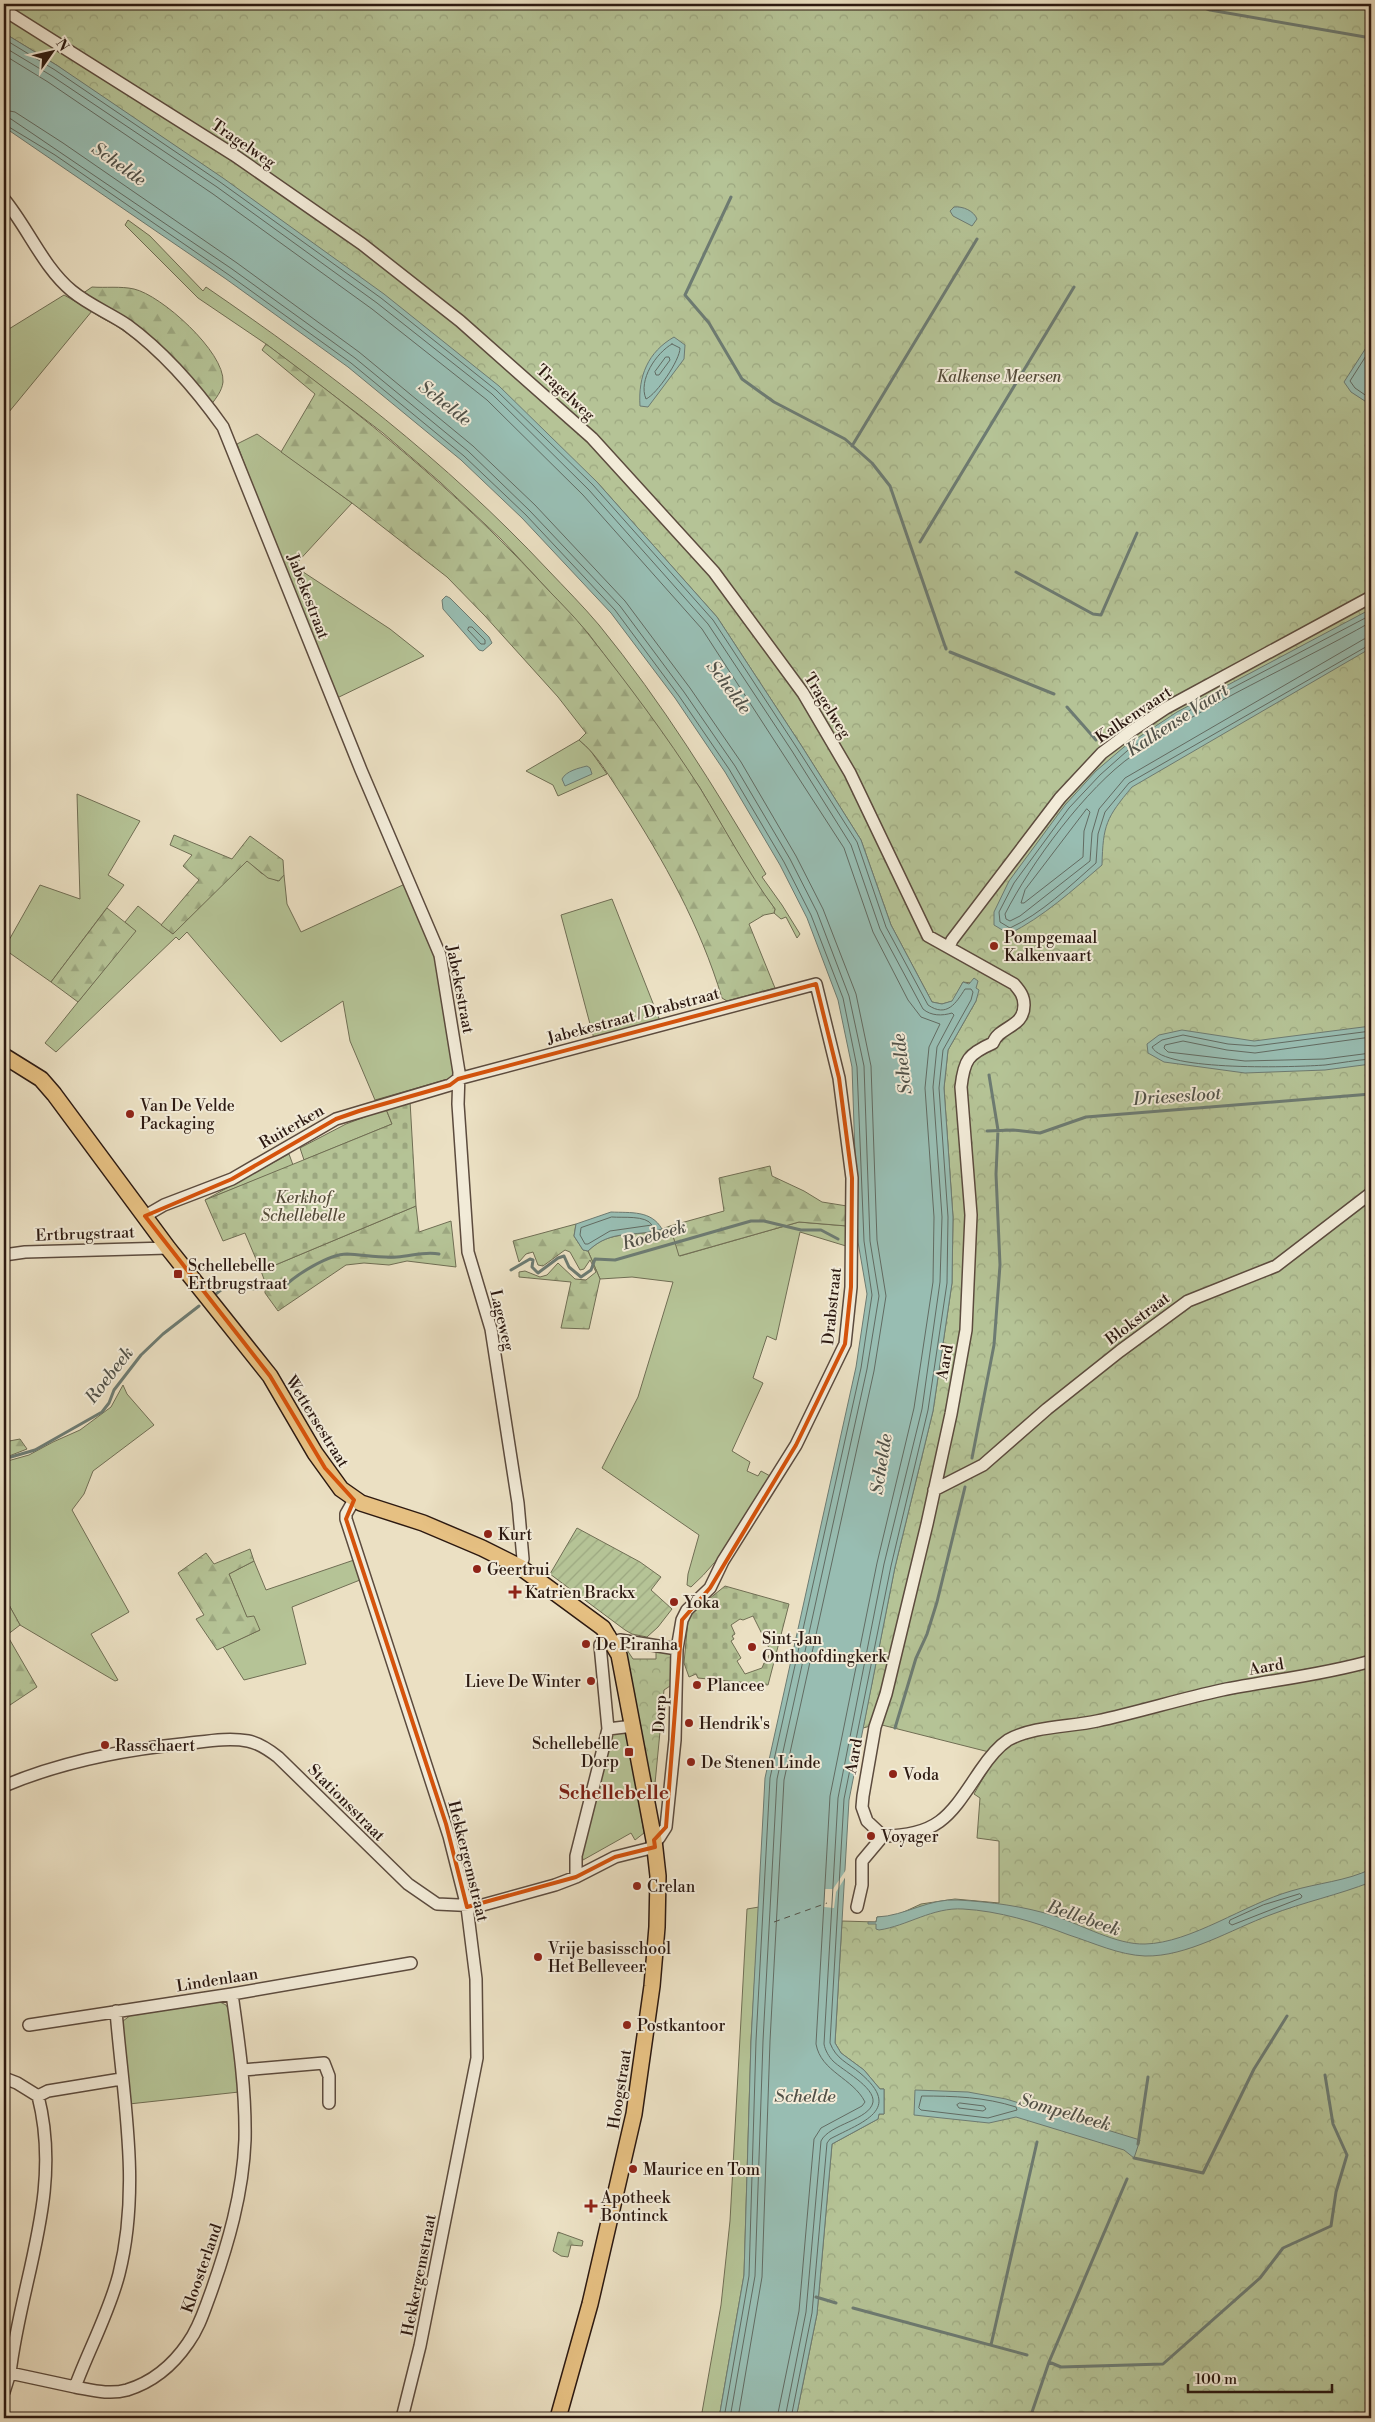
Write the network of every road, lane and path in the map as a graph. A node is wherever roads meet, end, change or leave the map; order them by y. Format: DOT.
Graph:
graph roads {
  1 [pos="4,10"];
  2 [pos="4,200"];
  3 [pos="1371,597"];
  4 [pos="949,946"];
  5 [pos="816,984"];
  6 [pos="4,1056"];
  7 [pos="458,1079"];
  8 [pos="1371,1193"];
  9 [pos="145,1216"];
  10 [pos="168,1248"];
  11 [pos="4,1255"];
  12 [pos="934,1490"];
  13 [pos="354,1500"];
  14 [pos="520,1567"];
  15 [pos="594,1619"];
  16 [pos="612,1640"];
  17 [pos="678,1649"];
  18 [pos="1371,1661"];
  19 [pos="633,1726"];
  20 [pos="608,1729"];
  21 [pos="4,1786"];
  22 [pos="883,1836"];
  23 [pos="654,1844"];
  24 [pos="576,1877"];
  25 [pos="467,1907"];
  26 [pos="857,1908"];
  27 [pos="411,1963"];
  28 [pos="232,1994"];
  29 [pos="116,2011"];
  30 [pos="28,2025"];
  31 [pos="243,2070"];
  32 [pos="4,2078"];
  33 [pos="122,2078"];
  34 [pos="38,2096"];
  35 [pos="329,2103"];
  36 [pos="10,2373"];
  37 [pos="74,2387"];
  38 [pos="4,2392"];
  39 [pos="402,2418"];
  40 [pos="558,2418"];
  1 -- 4 [label="street, Tragelweg"];
  2 -- 7 [label="street, Jabekestraat"];
  3 -- 4 [label="street, Kalkenvaart"];
  4 -- 12 [label="street, Aard"];
  5 -- 7 [label="street, Jabekestraat / Drabstraat"];
  5 -- 17 [label="street, Drabstraat"];
  6 -- 9 [label="main road, Wettersestraat"];
  7 -- 9 [label="street, Ruiterken"];
  7 -- 14 [label="street, Lageweg"];
  8 -- 12 [label="street, Blokstraat"];
  9 -- 10 [label="main road, Wettersestraat"];
  10 -- 11 [label="street, Ertbrugstraat"];
  10 -- 13 [label="main road, Wettersestraat"];
  12 -- 22 [label="street, Aard"];
  13 -- 14 [label="main road, Wettersestraat"];
  13 -- 25 [label="street, Hekkergemstraat"];
  14 -- 15 [label="main road, Wettersestraat"];
  15 -- 16 [label="main road, Hoogstraat"];
  16 -- 17 [label="street"];
  16 -- 19 [label="main road, Hoogstraat"];
  16 -- 20 [label="street"];
  17 -- 23 [label="street, Dorp"];
  18 -- 22 [label="street, Aard"];
  19 -- 20 [label="street, Dorp"];
  19 -- 23 [label="main road, Hoogstraat"];
  20 -- 24 [label="street"];
  21 -- 25 [label="street, Stationsstraat"];
  22 -- 26 [label="street"];
  23 -- 24 [label="street, Stationsstraat"];
  23 -- 40 [label="main road, Hoogstraat"];
  24 -- 25 [label="street, Stationsstraat"];
  25 -- 39 [label="street, Hekkergemstraat"];
  27 -- 28 [label="street, Lindenlaan"];
  28 -- 29 [label="street, Lindenlaan"];
  28 -- 31 [label="street, Kloosterland"];
  29 -- 30 [label="street, Lindenlaan"];
  29 -- 33 [label="street"];
  31 -- 35 [label="street"];
  31 -- 37 [label="street, Kloosterland"];
  32 -- 34 [label="street"];
  33 -- 34 [label="street"];
  33 -- 37 [label="street"];
  34 -- 36 [label="street"];
  36 -- 37 [label="street, Kloosterland"];
  36 -- 38 [label="street"];
}
